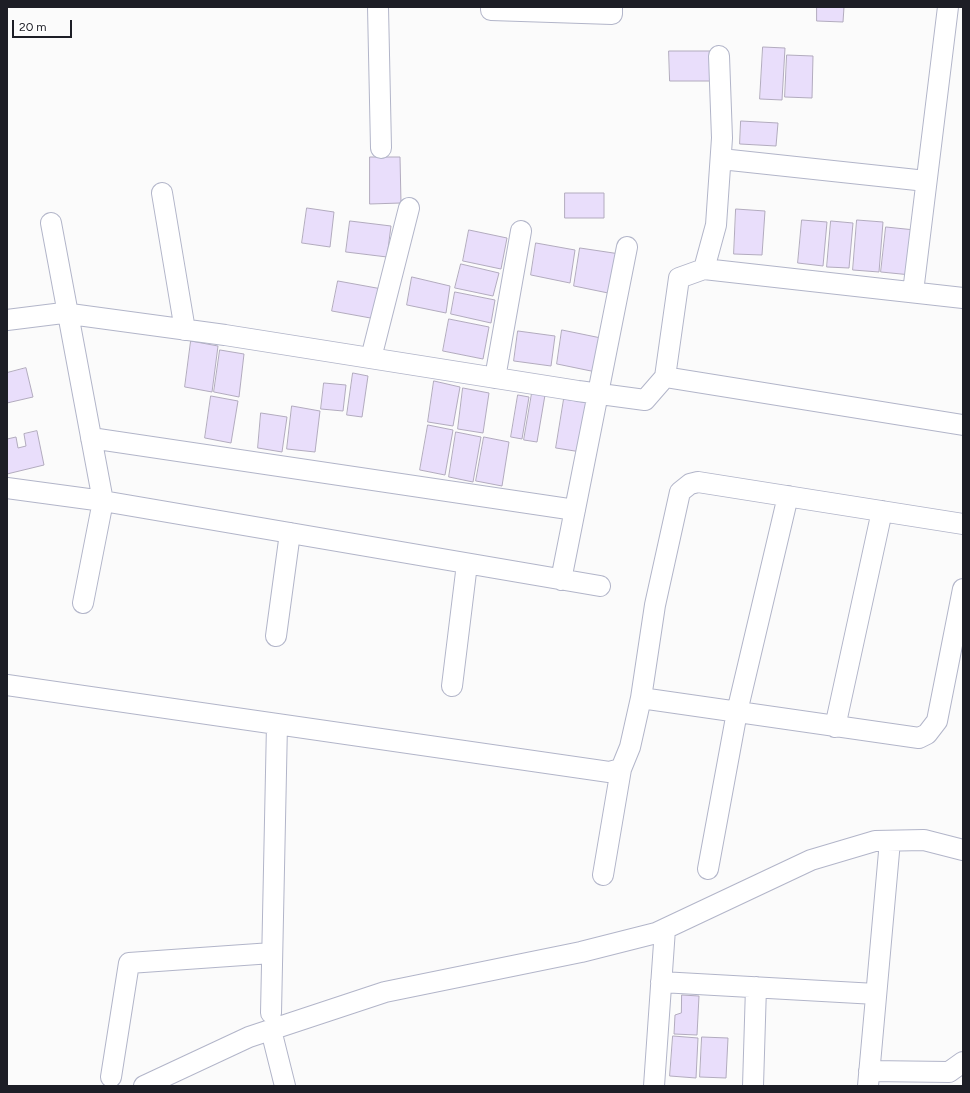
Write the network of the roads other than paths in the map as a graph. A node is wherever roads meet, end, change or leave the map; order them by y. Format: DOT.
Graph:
graph roads {
  1 [pos="378,7"];
  2 [pos="491,7"];
  3 [pos="612,7"];
  4 [pos="948,7"];
  5 [pos="719,56"];
  6 [pos="381,148"];
  7 [pos="721,159"];
  8 [pos="926,181"];
  9 [pos="162,193"];
  10 [pos="409,208"];
  11 [pos="51,223"];
  12 [pos="521,231"];
  13 [pos="627,247"];
  14 [pos="704,269"];
  15 [pos="913,292"];
  16 [pos="963,298"];
  17 [pos="68,313"];
  18 [pos="7,320"];
  19 [pos="185,330"];
  20 [pos="371,358"];
  21 [pos="665,377"];
  22 [pos="495,378"];
  23 [pos="597,393"];
  24 [pos="963,426"];
  25 [pos="91,438"];
  26 [pos="7,488"];
  27 [pos="788,496"];
  28 [pos="103,502"];
  29 [pos="575,510"];
  30 [pos="882,511"];
  31 [pos="963,524"];
  32 [pos="290,533"];
  33 [pos="467,564"];
  34 [pos="561,580"];
  35 [pos="600,586"];
  36 [pos="963,589"];
  37 [pos="83,603"];
  38 [pos="276,636"];
  39 [pos="7,685"];
  40 [pos="452,686"];
  41 [pos="641,698"];
  42 [pos="737,712"];
  43 [pos="277,724"];
  44 [pos="835,726"];
  45 [pos="621,769"];
  46 [pos="890,841"];
  47 [pos="963,850"];
  48 [pos="708,868"];
  49 [pos="603,875"];
  50 [pos="665,929"];
  51 [pos="272,953"];
  52 [pos="661,982"];
  53 [pos="756,987"];
  54 [pos="876,994"];
  55 [pos="271,1021"];
  56 [pos="963,1062"];
  57 [pos="111,1077"];
  58 [pos="868,1078"];
  59 [pos="144,1086"];
  60 [pos="284,1086"];
  61 [pos="654,1086"];
  62 [pos="753,1086"];
  1 -- 6 [label="street"];
  2 -- 3 [label="street"];
  4 -- 8 [label="street"];
  5 -- 7 [label="street"];
  7 -- 8 [label="street"];
  7 -- 14 [label="street"];
  8 -- 15 [label="street"];
  9 -- 19 [label="street"];
  10 -- 20 [label="street"];
  11 -- 17 [label="street"];
  12 -- 22 [label="street"];
  13 -- 23 [label="street"];
  14 -- 15 [label="street"];
  14 -- 21 [label="street"];
  15 -- 16 [label="street"];
  17 -- 18 [label="street"];
  17 -- 19 [label="street"];
  17 -- 25 [label="street"];
  19 -- 20 [label="street"];
  20 -- 22 [label="street"];
  21 -- 23 [label="street"];
  21 -- 24 [label="street"];
  22 -- 23 [label="street"];
  23 -- 29 [label="street"];
  25 -- 28 [label="street"];
  25 -- 29 [label="street"];
  26 -- 28 [label="street"];
  27 -- 30 [label="street"];
  27 -- 41 [label="street"];
  27 -- 42 [label="street"];
  28 -- 32 [label="street"];
  28 -- 37 [label="street"];
  29 -- 34 [label="street"];
  30 -- 31 [label="street"];
  30 -- 44 [label="street"];
  32 -- 33 [label="street"];
  32 -- 38 [label="street"];
  33 -- 34 [label="street"];
  33 -- 40 [label="street"];
  34 -- 35 [label="street"];
  36 -- 44 [label="street"];
  39 -- 43 [label="street"];
  41 -- 42 [label="street"];
  41 -- 45 [label="street"];
  42 -- 44 [label="street"];
  42 -- 48 [label="street"];
  43 -- 45 [label="street"];
  43 -- 51 [label="street"];
  45 -- 49 [label="street"];
  46 -- 47 [label="street"];
  46 -- 50 [label="street"];
  46 -- 54 [label="street"];
  50 -- 52 [label="street"];
  50 -- 55 [label="street"];
  51 -- 55 [label="street"];
  51 -- 57 [label="street"];
  52 -- 53 [label="street"];
  52 -- 61 [label="street"];
  53 -- 54 [label="street"];
  53 -- 62 [label="street"];
  54 -- 58 [label="street"];
  55 -- 59 [label="street"];
  55 -- 60 [label="street"];
  56 -- 58 [label="street"];
}
